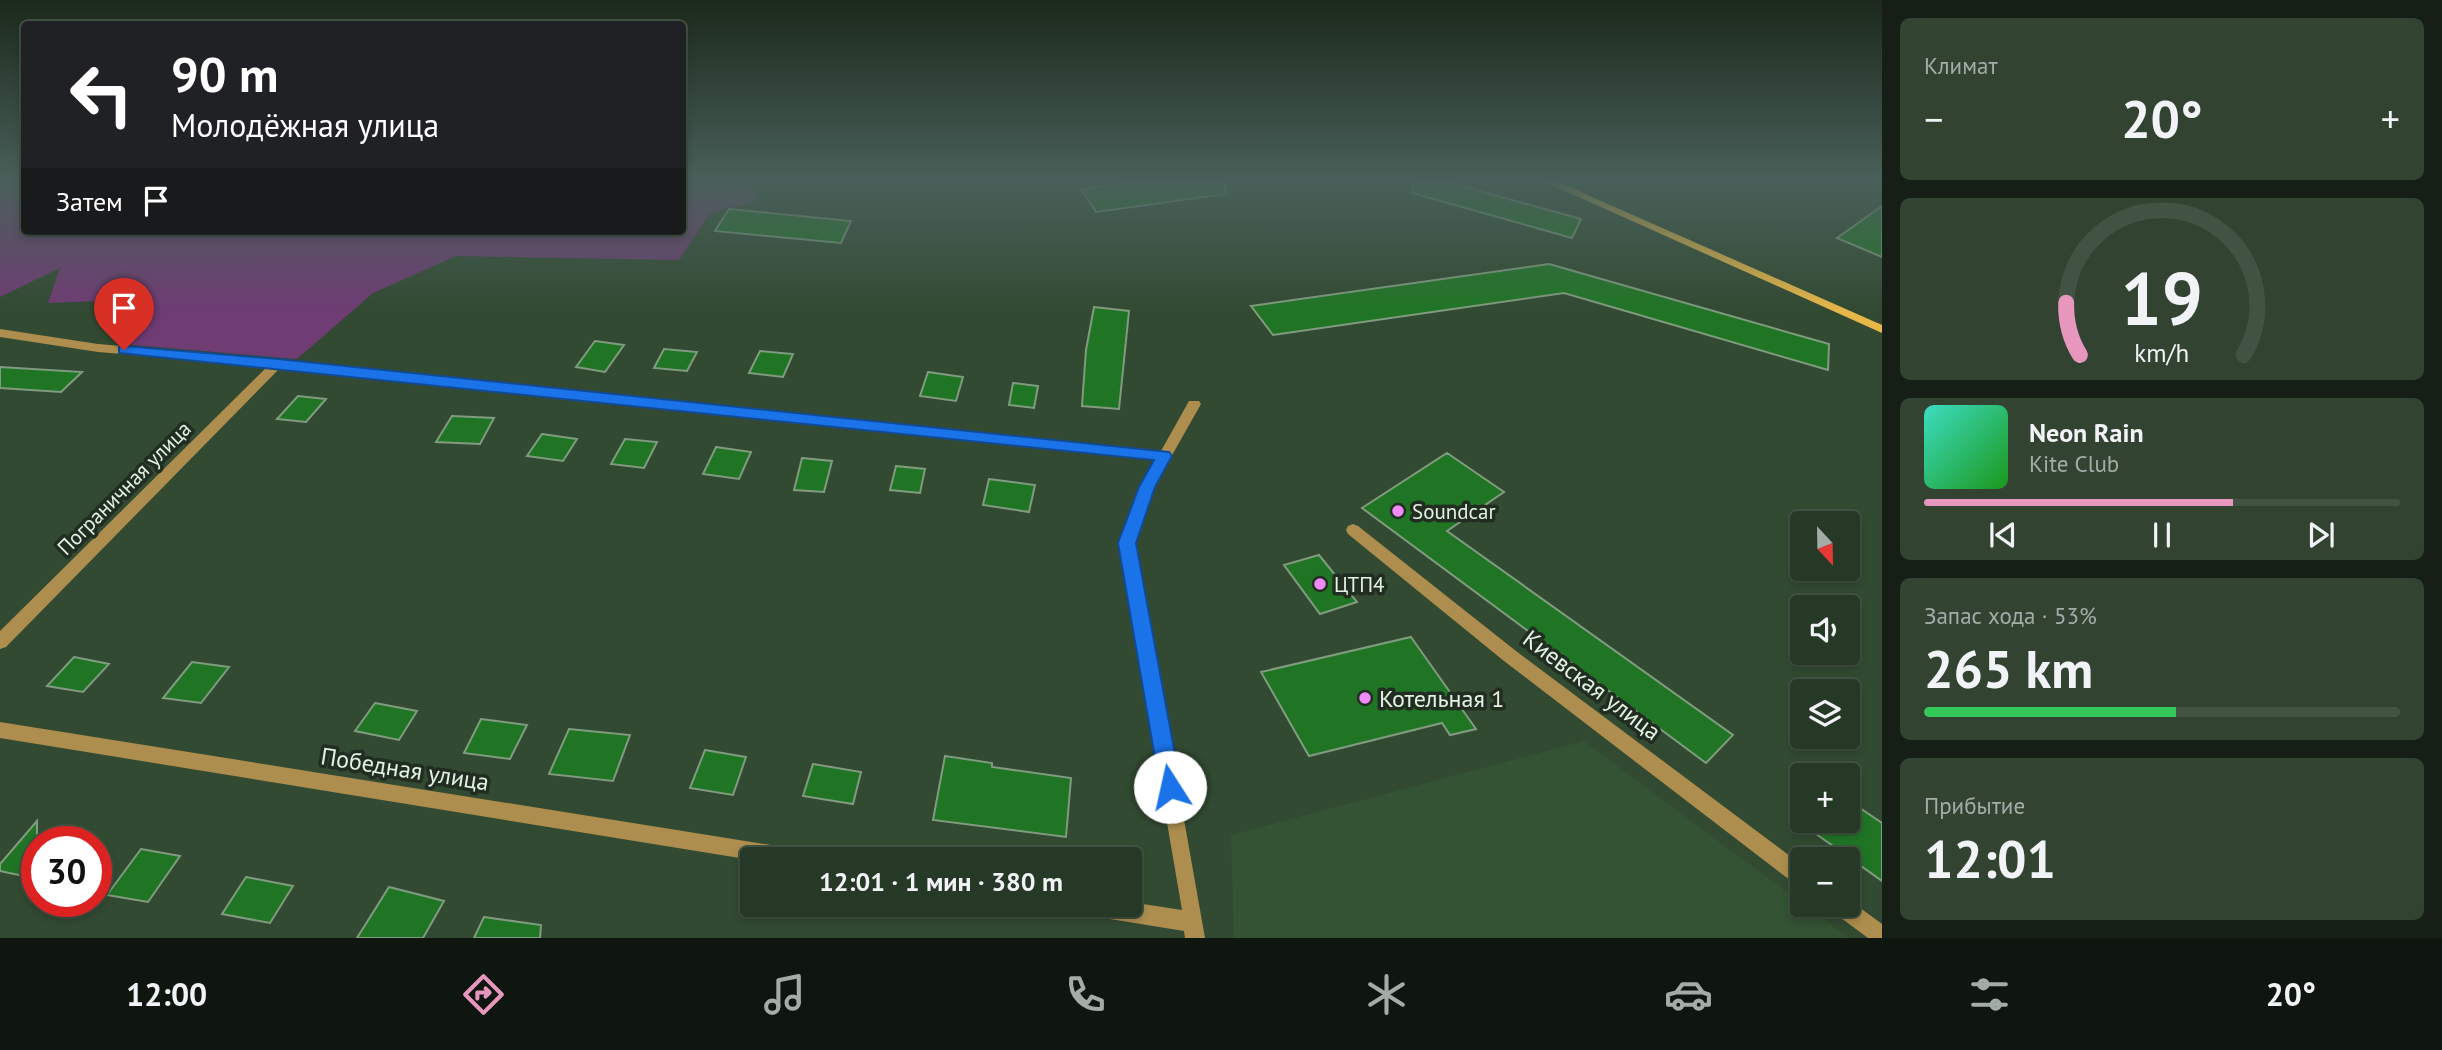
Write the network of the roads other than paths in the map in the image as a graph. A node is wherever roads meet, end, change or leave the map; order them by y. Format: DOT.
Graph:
graph roads {
  1 [pos="1647,225"];
  2 [pos="1882,329"];
  3 [pos="0,333"];
  4 [pos="278,363"];
  5 [pos="1194,404"];
  6 [pos="1164,456"];
  7 [pos="1353,530"];
  8 [pos="0,642"];
  9 [pos="0,730"];
  10 [pos="740,849"];
  11 [pos="1790,868"];
  12 [pos="1137,917"];
  13 [pos="1856,917"];
  14 [pos="1194,930"];
  15 [pos="1882,936"];
  1 -- 2 [label="main road"];
  3 -- 4 [label="street"];
  4 -- 6 [label="street"];
  4 -- 8 [label="street, Пограничная улица"];
  5 -- 6 [label="street"];
  6 -- 14 [label="street"];
  7 -- 11 [label="street, Киевская улица"];
  9 -- 10 [label="street, Победная улица"];
  12 -- 14 [label="street"];
  13 -- 15 [label="street"];
}
